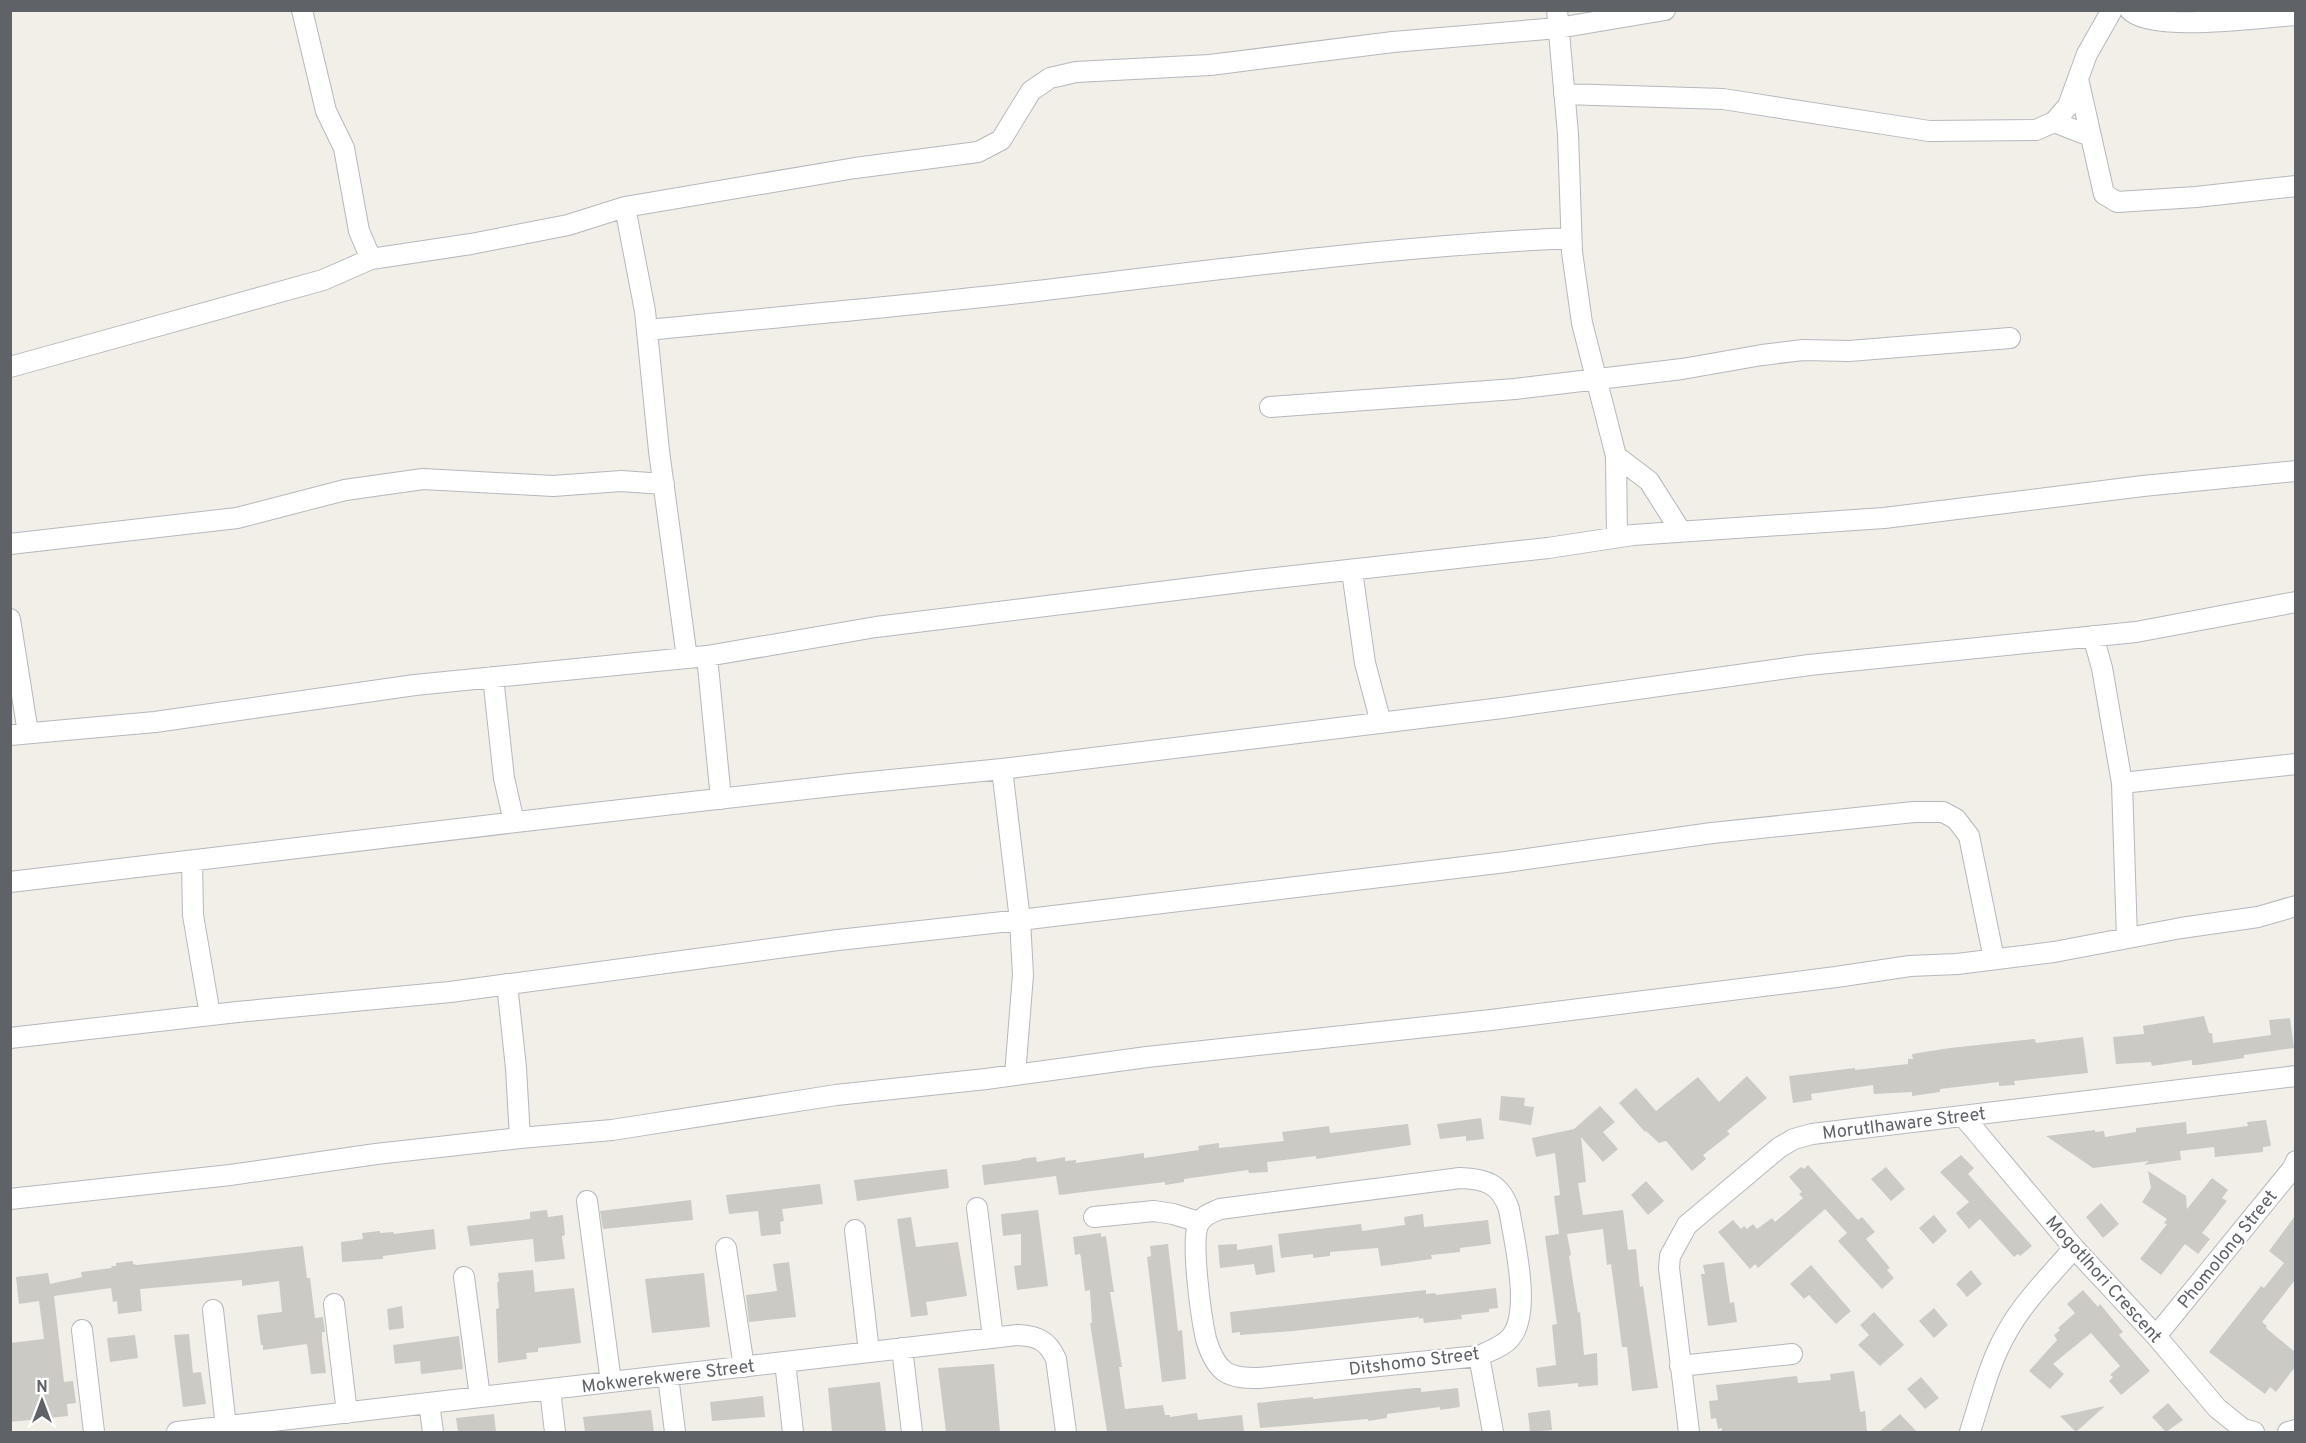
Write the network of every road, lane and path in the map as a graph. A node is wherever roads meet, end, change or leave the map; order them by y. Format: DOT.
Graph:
graph roads {
  1 [pos="302,10"];
  2 [pos="1665,10"];
  3 [pos="2112,10"];
  4 [pos="2130,10"];
  5 [pos="2295,15"];
  6 [pos="1558,19"];
  7 [pos="2078,79"];
  8 [pos="1564,94"];
  9 [pos="2054,122"];
  10 [pos="2090,136"];
  11 [pos="2295,186"];
  12 [pos="625,207"];
  13 [pos="1571,238"];
  14 [pos="371,259"];
  15 [pos="647,330"];
  16 [pos="2010,338"];
  17 [pos="10,367"];
  18 [pos="1594,379"];
  19 [pos="1270,407"];
  20 [pos="1616,456"];
  21 [pos="2295,471"];
  22 [pos="664,484"];
  23 [pos="1680,530"];
  24 [pos="1617,537"];
  25 [pos="10,544"];
  26 [pos="1352,571"];
  27 [pos="2295,602"];
  28 [pos="10,619"];
  29 [pos="2093,636"];
  30 [pos="707,656"];
  31 [pos="687,658"];
  32 [pos="493,677"];
  33 [pos="1381,723"];
  34 [pos="19,734"];
  35 [pos="2295,764"];
  36 [pos="1002,770"];
  37 [pos="2122,783"];
  38 [pos="721,798"];
  39 [pos="514,822"];
  40 [pos="192,861"];
  41 [pos="10,882"];
  42 [pos="2295,906"];
  43 [pos="1020,920"];
  44 [pos="2127,938"];
  45 [pos="1994,959"];
  46 [pos="507,984"];
  47 [pos="210,1015"];
  48 [pos="10,1038"];
  49 [pos="1015,1075"];
  50 [pos="2295,1076"];
  51 [pos="1963,1116"];
  52 [pos="520,1138"];
  53 [pos="2295,1161"];
  54 [pos="10,1199"];
  55 [pos="587,1201"];
  56 [pos="977,1208"];
  57 [pos="1094,1217"];
  58 [pos="1199,1222"];
  59 [pos="855,1230"];
  60 [pos="726,1248"];
  61 [pos="2074,1248"];
  62 [pos="464,1277"];
  63 [pos="334,1304"];
  64 [pos="213,1310"];
  65 [pos="82,1330"];
  66 [pos="2156,1336"];
  67 [pos="993,1338"];
  68 [pos="902,1348"];
  69 [pos="869,1352"];
  70 [pos="1792,1354"];
  71 [pos="1479,1356"];
  72 [pos="785,1362"];
  73 [pos="1680,1366"];
  74 [pos="744,1367"];
  75 [pos="668,1376"];
  76 [pos="611,1382"];
  77 [pos="550,1390"];
  78 [pos="480,1397"];
  79 [pos="429,1403"];
  80 [pos="347,1413"];
  81 [pos="318,1424"];
  82 [pos="226,1427"];
  83 [pos="2295,1430"];
  84 [pos="94,1432"];
  85 [pos="177,1432"];
  86 [pos="433,1432"];
  87 [pos="555,1432"];
  88 [pos="675,1432"];
  89 [pos="793,1432"];
  90 [pos="912,1432"];
  91 [pos="1066,1432"];
  92 [pos="1493,1432"];
  93 [pos="1689,1432"];
  94 [pos="1970,1432"];
  95 [pos="2254,1432"];
  96 [pos="2288,1432"];
  1 -- 14 [label="street"];
  2 -- 6 [label="street"];
  3 -- 7 [label="street"];
  4 -- 5 [label="street"];
  6 -- 8 [label="street"];
  6 -- 12 [label="street"];
  7 -- 9 [label="street"];
  7 -- 10 [label="street"];
  8 -- 9 [label="street"];
  8 -- 13 [label="street"];
  9 -- 10 [label="street"];
  10 -- 11 [label="street"];
  12 -- 14 [label="street"];
  12 -- 15 [label="street"];
  13 -- 15 [label="street"];
  13 -- 18 [label="street"];
  14 -- 17 [label="street"];
  15 -- 22 [label="street"];
  16 -- 18 [label="street"];
  18 -- 19 [label="street"];
  18 -- 20 [label="street"];
  20 -- 23 [label="street"];
  20 -- 24 [label="street"];
  21 -- 23 [label="street"];
  22 -- 25 [label="street"];
  22 -- 31 [label="street"];
  23 -- 24 [label="street"];
  24 -- 26 [label="street"];
  26 -- 30 [label="street"];
  26 -- 33 [label="street"];
  27 -- 29 [label="street"];
  28 -- 34 [label="street"];
  29 -- 33 [label="street"];
  29 -- 37 [label="street"];
  30 -- 31 [label="street"];
  30 -- 38 [label="street"];
  31 -- 32 [label="street"];
  32 -- 34 [label="street"];
  32 -- 39 [label="street"];
  33 -- 36 [label="street"];
  35 -- 37 [label="street"];
  36 -- 38 [label="street"];
  36 -- 43 [label="street"];
  37 -- 44 [label="street"];
  38 -- 39 [label="street"];
  39 -- 40 [label="street"];
  40 -- 41 [label="street"];
  40 -- 47 [label="street"];
  42 -- 44 [label="street"];
  43 -- 45 [label="street"];
  43 -- 46 [label="street"];
  43 -- 49 [label="street"];
  44 -- 45 [label="street"];
  45 -- 49 [label="street"];
  46 -- 47 [label="street"];
  46 -- 52 [label="street"];
  47 -- 48 [label="street"];
  49 -- 52 [label="street"];
  50 -- 51 [label="street, Morutlhaware Street"];
  51 -- 61 [label="street, Mogotlhori Crescent"];
  51 -- 73 [label="street, Morutlhaware Street"];
  52 -- 54 [label="street"];
  53 -- 66 [label="street, Phomolong Street"];
  55 -- 76 [label="street"];
  56 -- 67 [label="street"];
  57 -- 58 [label="street"];
  58 -- 71 [label="street, Ditshomo Street"];
  58 -- 71 [label="street, Ditshomo Street"];
  59 -- 69 [label="street"];
  60 -- 74 [label="street"];
  61 -- 66 [label="street, Mogotlhori Crescent"];
  61 -- 94 [label="street"];
  62 -- 78 [label="street"];
  63 -- 80 [label="street"];
  64 -- 82 [label="street"];
  65 -- 84 [label="street"];
  66 -- 95 [label="street, Mogotlhori Crescent"];
  67 -- 68 [label="street, Mokwerekwere Street"];
  67 -- 91 [label="street, Mokwerekwere Street"];
  68 -- 69 [label="street, Mokwerekwere Street"];
  68 -- 90 [label="street"];
  69 -- 72 [label="street, Mokwerekwere Street"];
  70 -- 73 [label="street"];
  71 -- 92 [label="street"];
  72 -- 74 [label="street, Mokwerekwere Street"];
  72 -- 89 [label="street"];
  73 -- 93 [label="street, Morutlhaware Street"];
  74 -- 75 [label="street, Mokwerekwere Street"];
  75 -- 76 [label="street, Mokwerekwere Street"];
  75 -- 88 [label="street"];
  76 -- 77 [label="street, Mokwerekwere Street"];
  77 -- 78 [label="street, Mokwerekwere Street"];
  77 -- 87 [label="street"];
  78 -- 79 [label="street, Mokwerekwere Street"];
  79 -- 80 [label="street, Mokwerekwere Street"];
  79 -- 86 [label="street"];
  80 -- 81 [label="street, Mokwerekwere Street"];
  81 -- 82 [label="street, Mokwerekwere Street"];
  82 -- 85 [label="street, Mokwerekwere Street"];
  83 -- 96 [label="street"];
}
